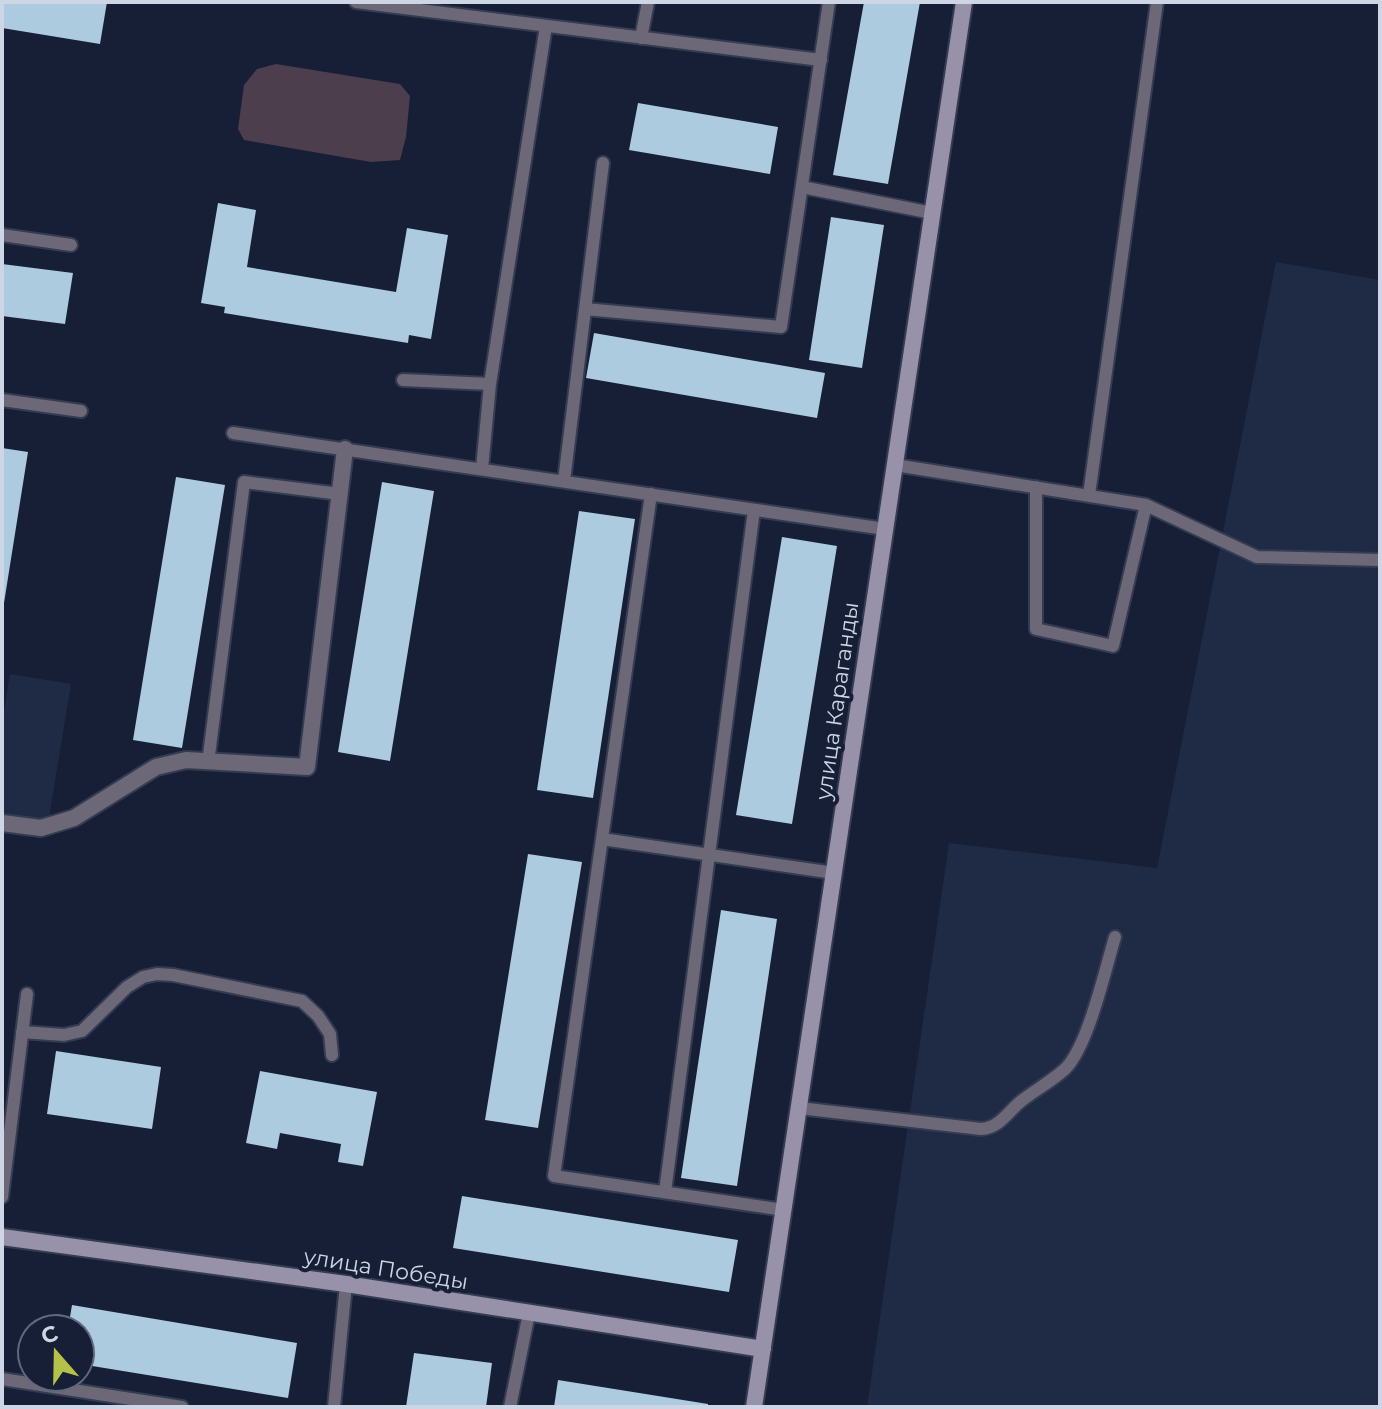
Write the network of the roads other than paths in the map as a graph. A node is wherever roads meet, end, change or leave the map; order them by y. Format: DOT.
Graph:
graph roads {
  1 [pos="356,2"];
  2 [pos="648,2"];
  3 [pos="829,2"];
  4 [pos="964,2"];
  5 [pos="1157,2"];
  6 [pos="546,26"];
  7 [pos="641,38"];
  8 [pos="821,60"];
  9 [pos="603,163"];
  10 [pos="802,187"];
  11 [pos="932,213"];
  12 [pos="2,235"];
  13 [pos="71,245"];
  14 [pos="585,309"];
  15 [pos="403,380"];
  16 [pos="490,384"];
  17 [pos="2,400"];
  18 [pos="81,411"];
  19 [pos="233,433"];
  20 [pos="345,449"];
  21 [pos="895,465"];
  22 [pos="482,469"];
  23 [pos="564,481"];
  24 [pos="1036,487"];
  25 [pos="340,494"];
  26 [pos="651,494"];
  27 [pos="1089,495"];
  28 [pos="1146,505"];
  29 [pos="754,510"];
  30 [pos="885,529"];
  31 [pos="1380,560"];
  32 [pos="208,763"];
  33 [pos="2,823"];
  34 [pos="602,839"];
  35 [pos="709,855"];
  36 [pos="834,873"];
  37 [pos="1115,937"];
  38 [pos="27,994"];
  39 [pos="22,1032"];
  40 [pos="332,1055"];
  41 [pos="799,1108"];
  42 [pos="665,1192"];
  43 [pos="2,1197"];
  44 [pos="784,1210"];
  45 [pos="2,1237"];
  46 [pos="346,1284"];
  47 [pos="529,1313"];
  48 [pos="763,1349"];
  49 [pos="2,1379"];
  50 [pos="182,1407"];
  51 [pos="334,1407"];
  52 [pos="510,1407"];
  53 [pos="754,1407"];
  1 -- 6 [label="lane"];
  2 -- 7 [label="lane"];
  3 -- 8 [label="lane"];
  4 -- 11 [label="main road, улица Караганды"];
  5 -- 27 [label="lane"];
  6 -- 7 [label="lane"];
  6 -- 16 [label="lane"];
  7 -- 8 [label="lane"];
  8 -- 10 [label="lane"];
  9 -- 14 [label="lane"];
  10 -- 11 [label="lane"];
  10 -- 14 [label="lane"];
  11 -- 21 [label="main road, улица Караганды"];
  12 -- 13 [label="lane"];
  14 -- 23 [label="lane"];
  15 -- 16 [label="lane"];
  16 -- 22 [label="lane"];
  17 -- 18 [label="lane"];
  19 -- 20 [label="lane"];
  20 -- 22 [label="lane"];
  20 -- 25 [label="street"];
  21 -- 24 [label="lane"];
  21 -- 30 [label="main road, улица Караганды"];
  22 -- 23 [label="lane"];
  23 -- 26 [label="lane"];
  24 -- 27 [label="lane"];
  24 -- 28 [label="lane"];
  25 -- 32 [label="street"];
  25 -- 32 [label="lane"];
  26 -- 29 [label="lane"];
  26 -- 34 [label="lane"];
  27 -- 28 [label="lane"];
  28 -- 31 [label="lane"];
  29 -- 30 [label="lane"];
  29 -- 35 [label="lane"];
  30 -- 36 [label="main road, улица Караганды"];
  32 -- 33 [label="street"];
  34 -- 35 [label="lane"];
  34 -- 42 [label="lane"];
  35 -- 36 [label="lane"];
  35 -- 42 [label="lane"];
  36 -- 41 [label="main road, улица Караганды"];
  37 -- 41 [label="lane"];
  38 -- 39 [label="lane"];
  39 -- 40 [label="lane"];
  39 -- 43 [label="lane"];
  41 -- 44 [label="main road, улица Караганды"];
  42 -- 44 [label="lane"];
  44 -- 48 [label="main road, улица Караганды"];
  45 -- 46 [label="main road, улица Победы"];
  46 -- 47 [label="main road, улица Победы"];
  46 -- 51 [label="lane"];
  47 -- 48 [label="main road, улица Победы"];
  47 -- 52 [label="lane"];
  48 -- 53 [label="main road, улица Караганды"];
  49 -- 50 [label="lane"];
}
